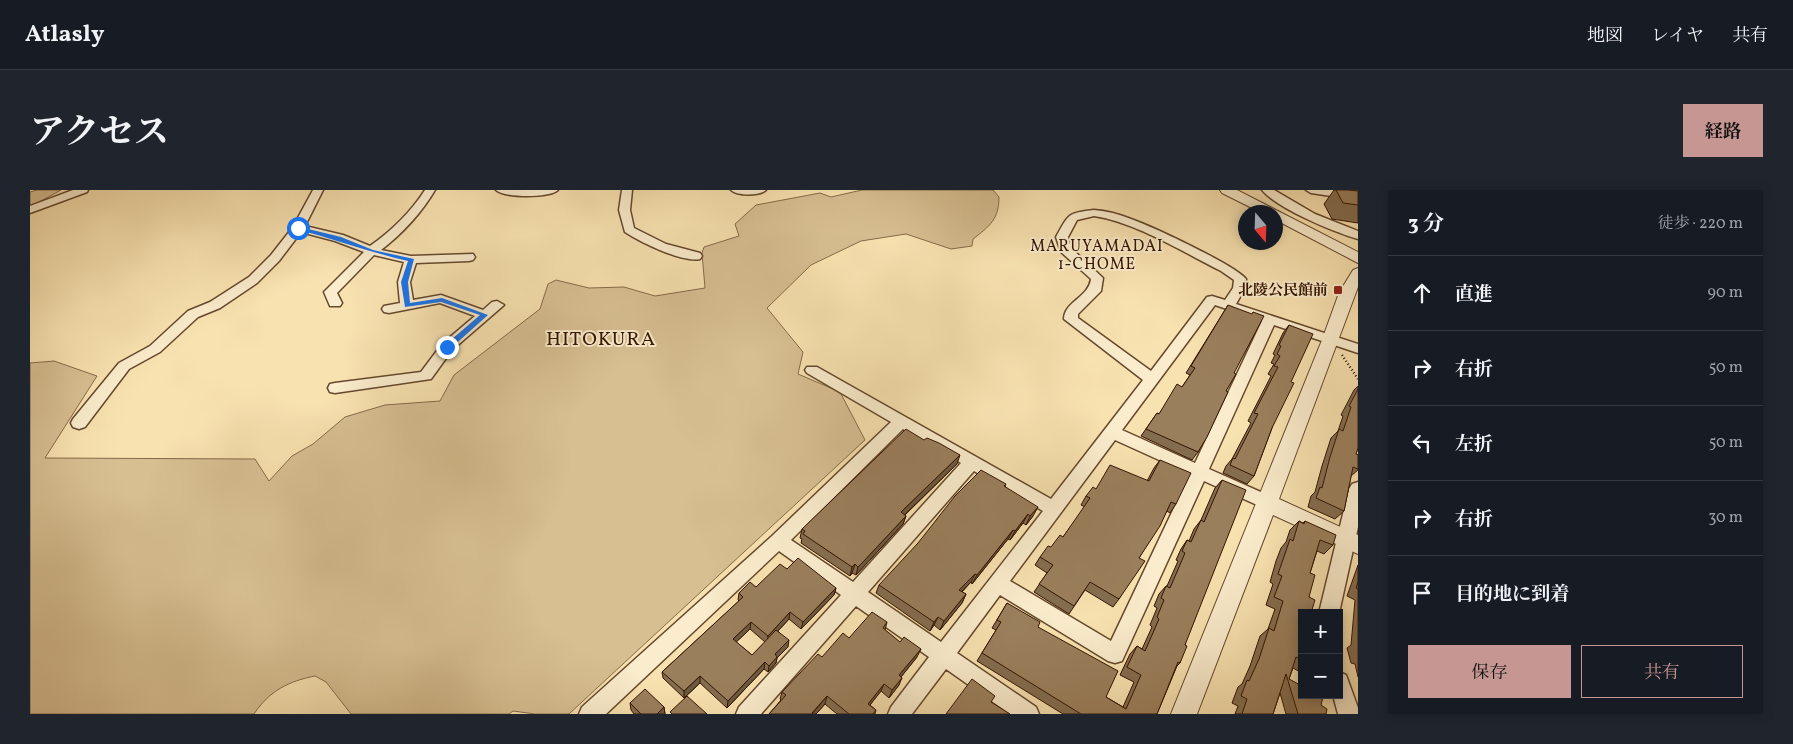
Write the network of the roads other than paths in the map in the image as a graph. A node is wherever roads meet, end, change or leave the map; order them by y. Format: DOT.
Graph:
graph roads {
  1 [pos="83,190"];
  2 [pos="318,190"];
  3 [pos="430,190"];
  4 [pos="501,190"];
  5 [pos="553,190"];
  6 [pos="627,190"];
  7 [pos="736,190"];
  8 [pos="761,190"];
  9 [pos="1227,190"];
  10 [pos="1266,190"];
  11 [pos="1311,190"];
  12 [pos="1358,197"];
  13 [pos="1256,205"];
  14 [pos="30,210"];
  15 [pos="1283,219"];
  16 [pos="298,228"];
  17 [pos="1358,235"];
  18 [pos="371,251"];
  19 [pos="696,256"];
  20 [pos="469,257"];
  21 [pos="1358,258"];
  22 [pos="411,260"];
  23 [pos="1358,273"];
  24 [pos="335,303"];
  25 [pos="497,304"];
  26 [pos="407,306"];
  27 [pos="1228,306"];
  28 [pos="389,309"];
  29 [pos="485,315"];
  30 [pos="1269,321"];
  31 [pos="1331,340"];
  32 [pos="1358,350"];
  33 [pos="812,370"];
  34 [pos="1152,379"];
  35 [pos="335,388"];
  36 [pos="902,421"];
  37 [pos="79,423"];
  38 [pos="1112,432"];
  39 [pos="972,462"];
  40 [pos="1200,472"];
  41 [pos="1358,489"];
  42 [pos="1266,502"];
  43 [pos="1054,509"];
  44 [pos="778,541"];
  45 [pos="1352,543"];
  46 [pos="997,583"];
  47 [pos="855,594"];
  48 [pos="1330,609"];
  49 [pos="944,656"];
  50 [pos="1343,696"];
  51 [pos="590,714"];
  52 [pos="747,714"];
  53 [pos="899,714"];
  54 [pos="1028,714"];
  55 [pos="1184,714"];
  56 [pos="1348,714"];
  1 -- 14 [label="street"];
  2 -- 16 [label="street"];
  3 -- 18 [label="street"];
  4 -- 5 [label="street"];
  6 -- 19 [label="street"];
  7 -- 8 [label="street"];
  9 -- 13 [label="street"];
  10 -- 17 [label="street"];
  11 -- 12 [label="street"];
  15 -- 21 [label="street"];
  16 -- 18 [label="street"];
  16 -- 37 [label="street"];
  18 -- 22 [label="street"];
  18 -- 24 [label="street"];
  20 -- 22 [label="street"];
  22 -- 26 [label="street"];
  23 -- 31 [label="street"];
  25 -- 29 [label="street"];
  26 -- 28 [label="street"];
  26 -- 29 [label="street"];
  27 -- 30 [label="street"];
  27 -- 34 [label="street"];
  27 -- 34 [label="street"];
  29 -- 35 [label="street"];
  30 -- 31 [label="street"];
  30 -- 40 [label="street"];
  31 -- 32 [label="street"];
  31 -- 42 [label="street"];
  33 -- 36 [label="street"];
  34 -- 38 [label="street"];
  36 -- 39 [label="street"];
  36 -- 44 [label="street"];
  38 -- 40 [label="street"];
  38 -- 43 [label="street"];
  39 -- 43 [label="street"];
  39 -- 47 [label="street"];
  40 -- 42 [label="street"];
  40 -- 46 [label="street"];
  41 -- 45 [label="street"];
  42 -- 45 [label="street"];
  42 -- 55 [label="street"];
  43 -- 46 [label="street"];
  44 -- 47 [label="street"];
  44 -- 51 [label="street"];
  45 -- 48 [label="street"];
  46 -- 49 [label="street"];
  47 -- 49 [label="street"];
  47 -- 52 [label="street"];
  49 -- 53 [label="street"];
  49 -- 54 [label="street"];
  50 -- 56 [label="street"];
}
